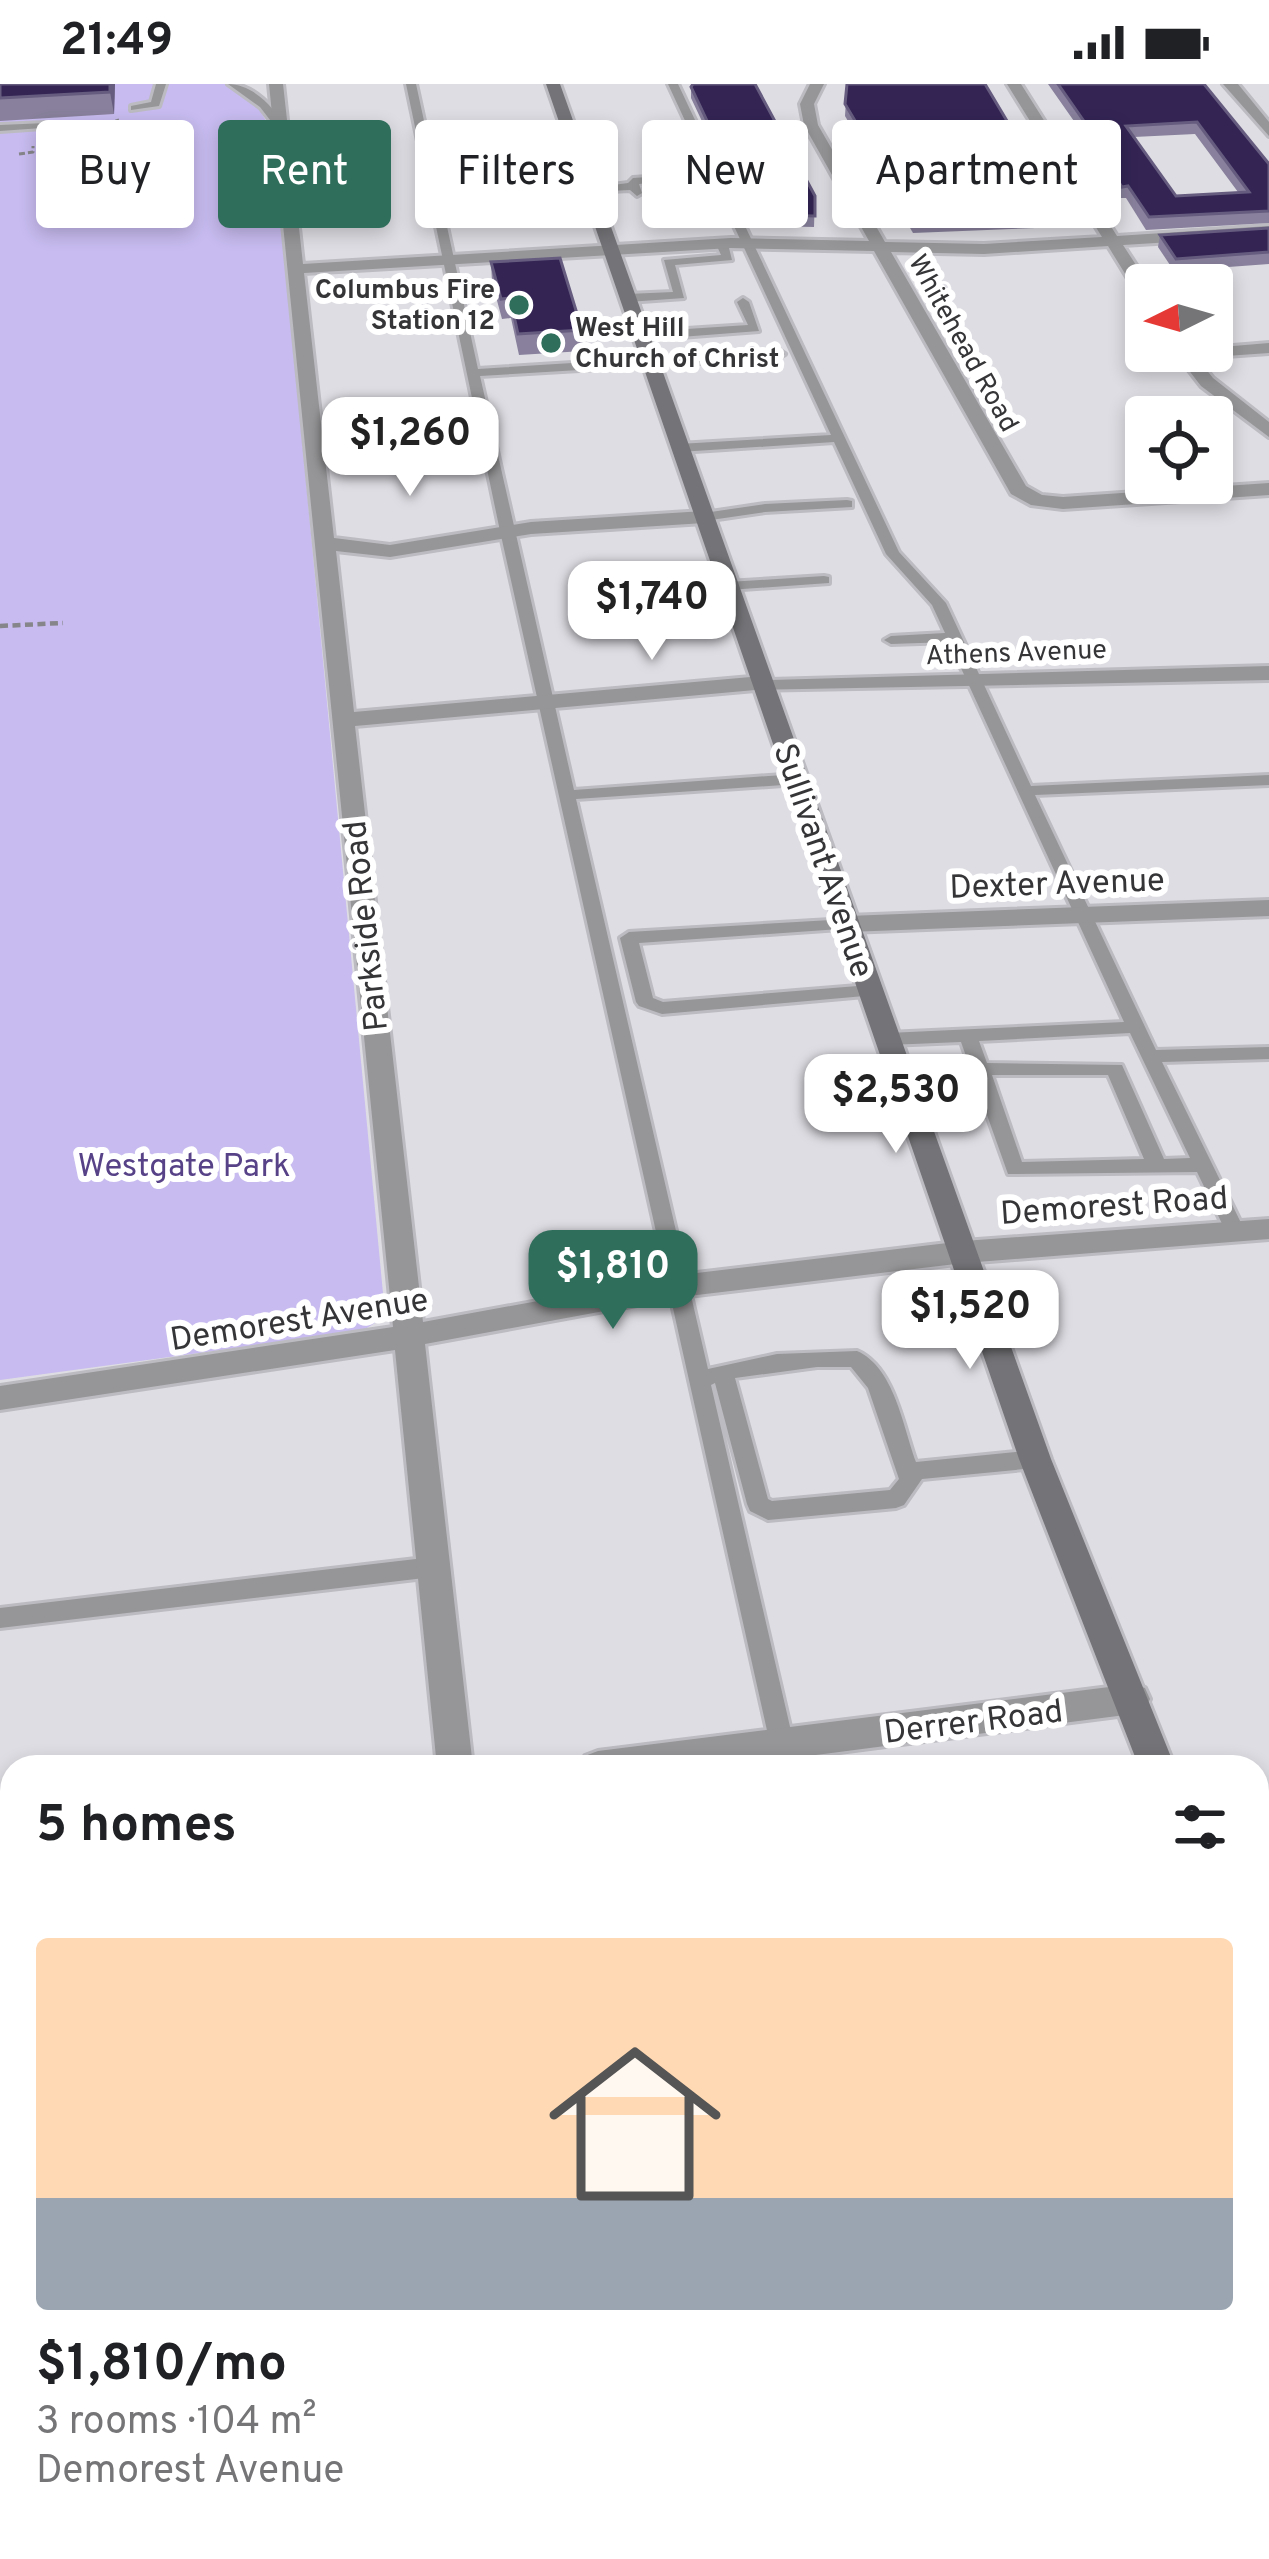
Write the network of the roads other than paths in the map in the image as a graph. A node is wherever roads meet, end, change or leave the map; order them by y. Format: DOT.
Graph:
graph roads {
  1 [pos="161,84"];
  2 [pos="233,84"];
  3 [pos="276,84"];
  4 [pos="411,84"];
  5 [pos="553,84"];
  6 [pos="673,84"];
  7 [pos="817,84"];
  8 [pos="1015,84"];
  9 [pos="1230,84"];
  10 [pos="129,110"];
  11 [pos="276,120"];
  12 [pos="280,120"];
  13 [pos="565,120"];
  14 [pos="36,125"];
  15 [pos="1266,126"];
  16 [pos="0,128"];
  17 [pos="642,180"];
  18 [pos="618,190"];
  19 [pos="291,228"];
  20 [pos="603,228"];
  21 [pos="1269,231"];
  22 [pos="1112,241"];
  23 [pos="749,243"];
  24 [pos="722,244"];
  25 [pos="878,246"];
  26 [pos="611,251"];
  27 [pos="450,260"];
  28 [pos="1127,264"];
  29 [pos="295,269"];
  30 [pos="628,298"];
  31 [pos="743,302"];
  32 [pos="670,334"];
  33 [pos="641,336"];
  34 [pos="1269,348"];
  35 [pos="1233,350"];
  36 [pos="779,354"];
  37 [pos="680,361"];
  38 [pos="650,363"];
  39 [pos="1199,372"];
  40 [pos="472,373"];
  41 [pos="1269,431"];
  42 [pos="839,438"];
  43 [pos="680,448"];
  44 [pos="1269,489"];
  45 [pos="848,504"];
  46 [pos="704,517"];
  47 [pos="507,531"];
  48 [pos="323,541"];
  49 [pos="824,580"];
  50 [pos="728,586"];
  51 [pos="955,638"];
  52 [pos="891,640"];
  53 [pos="1269,673"];
  54 [pos="975,680"];
  55 [pos="763,685"];
  56 [pos="548,702"];
  57 [pos="343,720"];
  58 [pos="796,779"];
  59 [pos="1269,780"];
  60 [pos="1026,791"];
  61 [pos="568,795"];
  62 [pos="1269,908"];
  63 [pos="1080,912"];
  64 [pos="848,924"];
  65 [pos="870,991"];
  66 [pos="1137,1028"];
  67 [pos="1079,1030"];
  68 [pos="968,1035"];
  69 [pos="888,1039"];
  70 [pos="1269,1053"];
  71 [pos="1151,1056"];
  72 [pos="1097,1066"];
  73 [pos="980,1069"];
  74 [pos="1204,1165"];
  75 [pos="1157,1166"];
  76 [pos="1269,1229"];
  77 [pos="1234,1232"];
  78 [pos="964,1252"];
  79 [pos="680,1286"];
  80 [pos="407,1338"];
  81 [pos="723,1372"];
  82 [pos="699,1380"];
  83 [pos="0,1398"];
  84 [pos="1035,1459"];
  85 [pos="911,1472"];
  86 [pos="433,1567"];
  87 [pos="0,1618"];
  88 [pos="1133,1700"];
  89 [pos="782,1744"];
  90 [pos="453,1755"];
  91 [pos="751,1755"];
  92 [pos="1153,1755"];
  1 -- 10 [label="lane"];
  2 -- 11 [label="lane"];
  3 -- 12 [label="street, Parkside Road"];
  4 -- 27 [label="lane"];
  5 -- 13 [label="main road, Sullivant Avenue"];
  6 -- 23 [label="lane"];
  7 -- 25 [label="street, Whitehead Road"];
  8 -- 22 [label="street"];
  9 -- 15 [label="street"];
  14 -- 16 [label="lane"];
  17 -- 18 [label="lane"];
  19 -- 29 [label="street, Parkside Road"];
  20 -- 26 [label="main road, Sullivant Avenue"];
  21 -- 22 [label="street"];
  22 -- 25 [label="street"];
  22 -- 28 [label="street"];
  23 -- 24 [label="street"];
  23 -- 25 [label="street"];
  23 -- 42 [label="lane"];
  24 -- 26 [label="street"];
  24 -- 30 [label="lane"];
  25 -- 44 [label="street, Whitehead Road"];
  26 -- 27 [label="street"];
  26 -- 30 [label="main road, Sullivant Avenue"];
  27 -- 29 [label="street"];
  27 -- 40 [label="lane"];
  29 -- 48 [label="street, Parkside Road"];
  30 -- 33 [label="main road, Sullivant Avenue"];
  31 -- 32 [label="lane"];
  32 -- 33 [label="lane"];
  32 -- 37 [label="lane"];
  33 -- 38 [label="main road, Sullivant Avenue"];
  34 -- 35 [label="street"];
  36 -- 37 [label="lane"];
  37 -- 38 [label="lane"];
  38 -- 40 [label="lane"];
  38 -- 43 [label="main road, Sullivant Avenue"];
  39 -- 41 [label="street"];
  40 -- 47 [label="lane"];
  42 -- 43 [label="lane"];
  42 -- 51 [label="lane"];
  43 -- 46 [label="main road, Sullivant Avenue"];
  45 -- 46 [label="lane"];
  46 -- 47 [label="street"];
  46 -- 50 [label="main road, Sullivant Avenue"];
  47 -- 48 [label="street"];
  47 -- 56 [label="lane"];
  48 -- 57 [label="street, Parkside Road"];
  49 -- 50 [label="lane"];
  50 -- 55 [label="main road, Sullivant Avenue"];
  51 -- 52 [label="lane"];
  51 -- 54 [label="lane"];
  53 -- 54 [label="street, Athens Avenue"];
  54 -- 55 [label="street, Athens Avenue"];
  54 -- 60 [label="lane"];
  55 -- 56 [label="street, Athens Avenue"];
  55 -- 58 [label="main road, Sullivant Avenue"];
  56 -- 57 [label="street, Athens Avenue"];
  56 -- 61 [label="lane"];
  57 -- 80 [label="street, Parkside Road"];
  58 -- 61 [label="lane"];
  58 -- 64 [label="main road, Sullivant Avenue"];
  59 -- 60 [label="lane"];
  60 -- 63 [label="lane"];
  61 -- 79 [label="lane"];
  62 -- 63 [label="street, Dexter Avenue"];
  63 -- 64 [label="street, Dexter Avenue"];
  63 -- 66 [label="lane"];
  64 -- 65 [label="main road, Sullivant Avenue"];
  64 -- 65 [label="lane"];
  65 -- 69 [label="main road, Sullivant Avenue"];
  66 -- 67 [label="lane"];
  66 -- 71 [label="lane"];
  67 -- 68 [label="lane"];
  67 -- 72 [label="lane"];
  68 -- 69 [label="lane"];
  68 -- 73 [label="lane"];
  69 -- 78 [label="main road, Sullivant Avenue"];
  70 -- 71 [label="lane"];
  71 -- 74 [label="lane"];
  72 -- 73 [label="lane"];
  72 -- 75 [label="lane"];
  73 -- 75 [label="lane"];
  74 -- 75 [label="lane"];
  74 -- 77 [label="lane"];
  76 -- 77 [label="street, Demorest Road"];
  77 -- 78 [label="street, Demorest Road"];
  78 -- 79 [label="street, Demorest Avenue"];
  78 -- 84 [label="main road, Sullivant Avenue"];
  79 -- 80 [label="street, Demorest Avenue"];
  79 -- 82 [label="lane"];
  80 -- 83 [label="street, Demorest Avenue"];
  80 -- 86 [label="street, Parkside Road"];
  81 -- 82 [label="lane"];
  81 -- 85 [label="lane"];
  81 -- 85 [label="lane"];
  82 -- 89 [label="lane"];
  84 -- 85 [label="lane"];
  84 -- 88 [label="main road, Sullivant Avenue"];
  86 -- 87 [label="lane"];
  86 -- 90 [label="street, Parkside Road"];
  88 -- 89 [label="street, Derrer Road"];
  88 -- 92 [label="main road, Sullivant Avenue"];
  89 -- 91 [label="street, Derrer Road"];
}
